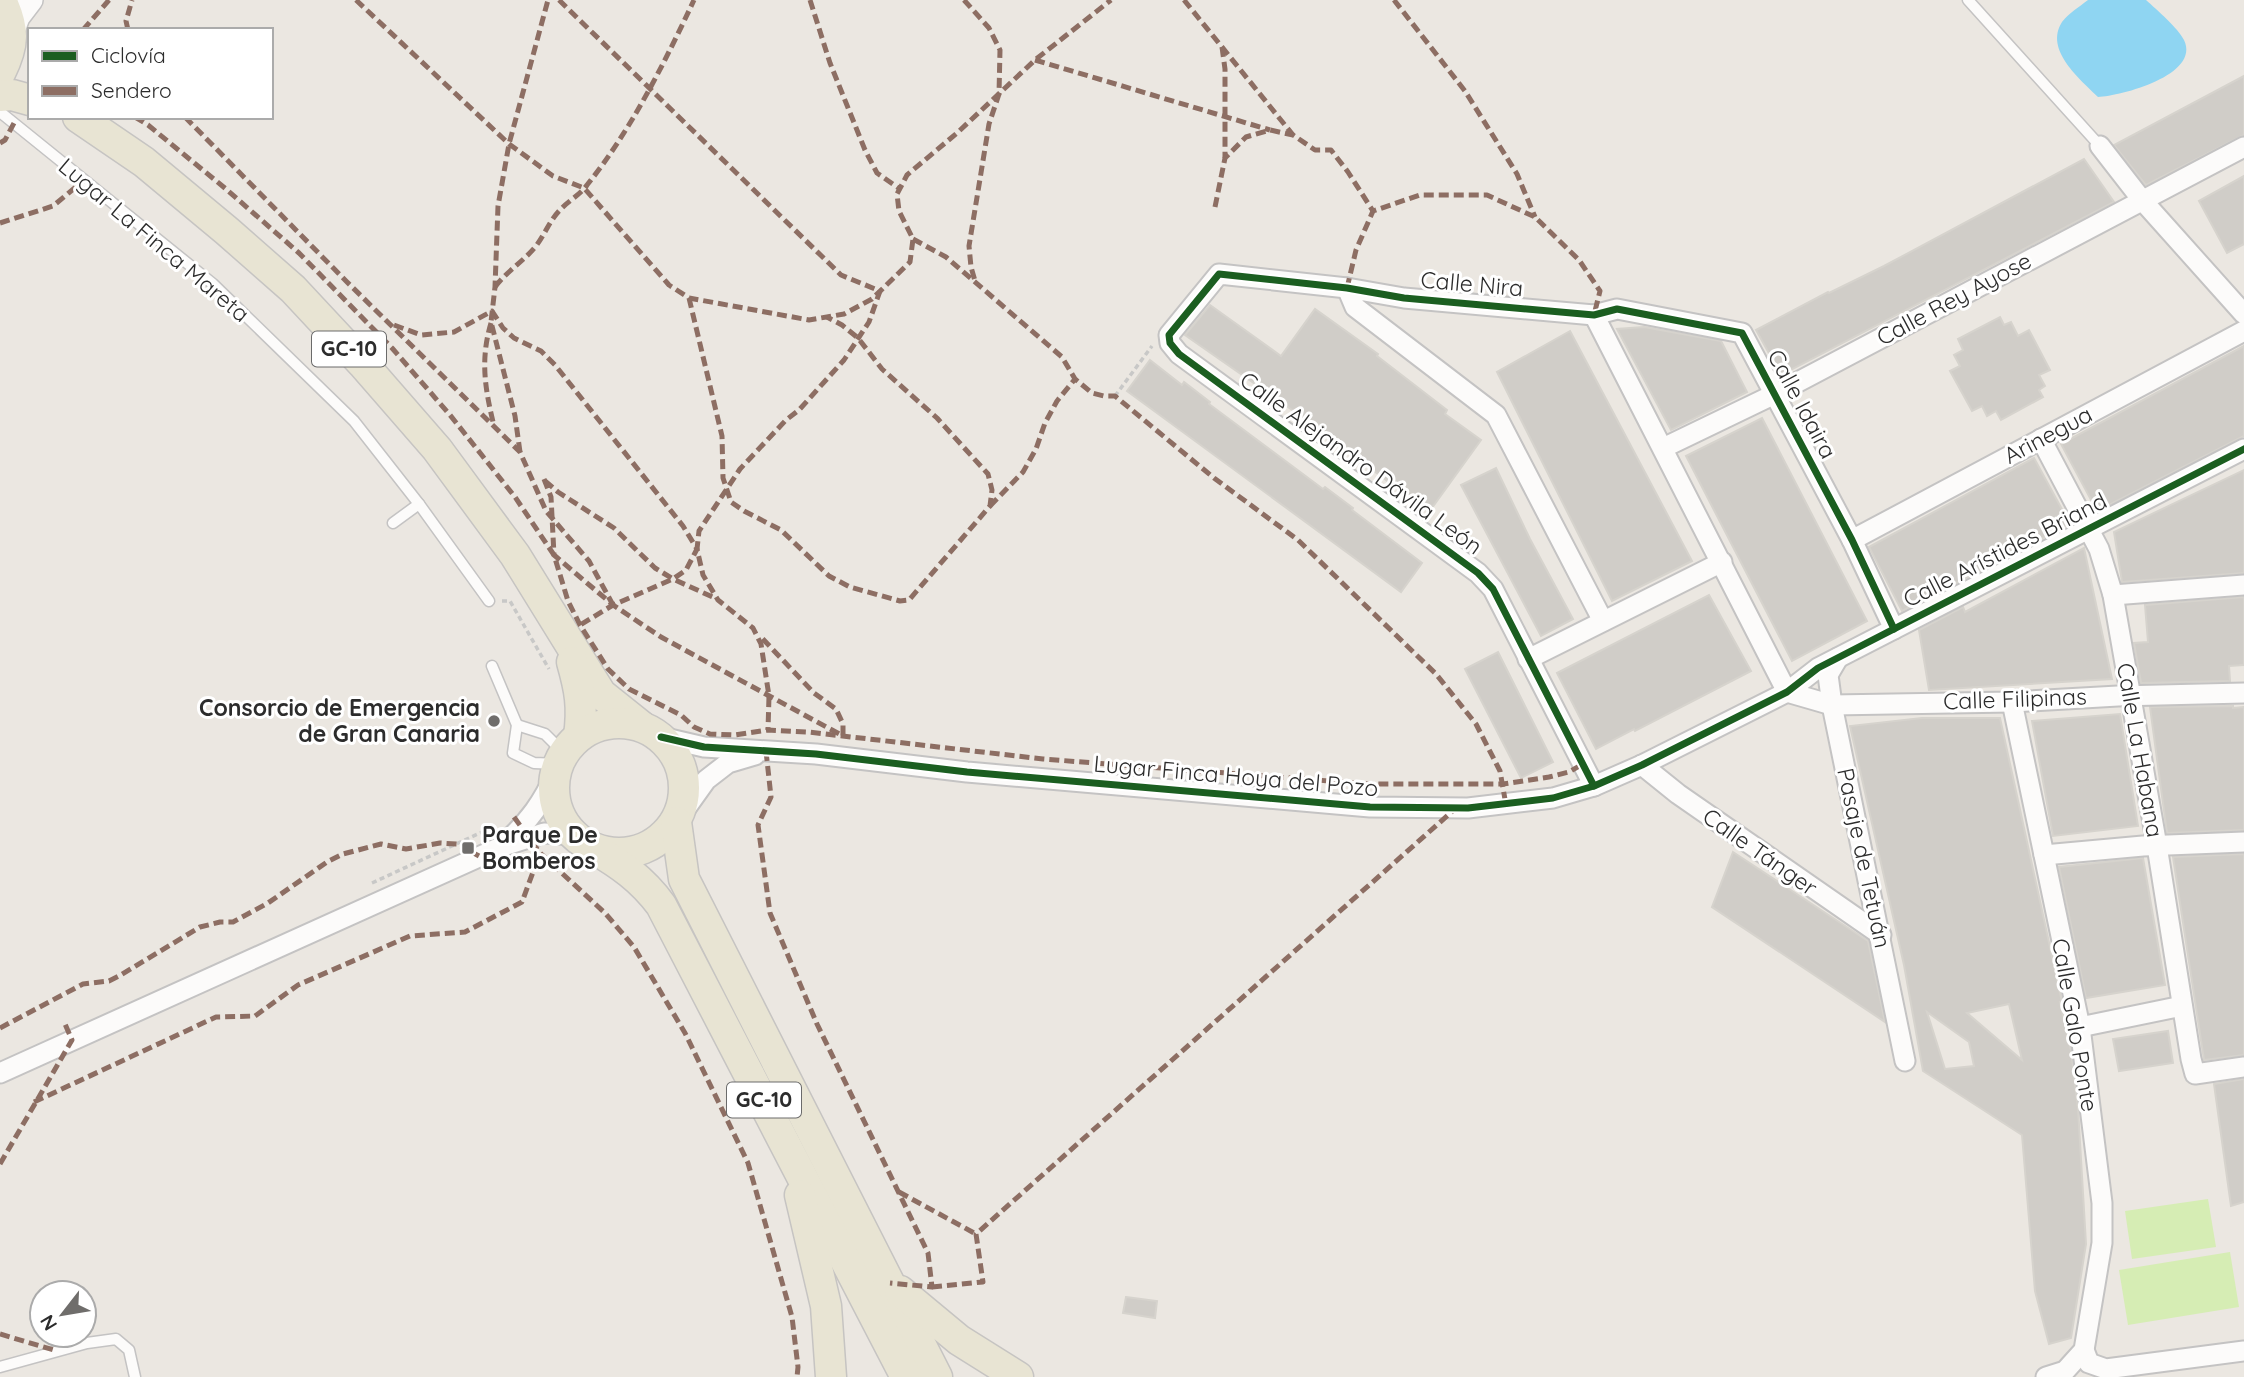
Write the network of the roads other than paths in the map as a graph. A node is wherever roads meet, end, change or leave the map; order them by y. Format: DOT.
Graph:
graph roads {
  1 [pos="1,0"];
  2 [pos="31,0"];
  3 [pos="1968,0"];
  4 [pos="12,40"];
  5 [pos="28,67"];
  6 [pos="0,73"];
  7 [pos="0,96"];
  8 [pos="28,99"];
  9 [pos="0,112"];
  10 [pos="81,119"];
  11 [pos="2099,146"];
  12 [pos="2244,148"];
  13 [pos="2143,200"];
  14 [pos="1347,288"];
  15 [pos="1594,314"];
  16 [pos="2244,314"];
  17 [pos="2244,331"];
  18 [pos="1169,335"];
  19 [pos="1775,394"];
  20 [pos="2041,439"];
  21 [pos="1663,448"];
  22 [pos="2244,449"];
  23 [pos="419,504"];
  24 [pos="393,523"];
  25 [pos="2089,530"];
  26 [pos="1852,540"];
  27 [pos="1722,562"];
  28 [pos="2244,585"];
  29 [pos="2113,595"];
  30 [pos="489,601"];
  31 [pos="1603,621"];
  32 [pos="1894,628"];
  33 [pos="564,634"];
  34 [pos="1838,658"];
  35 [pos="1528,659"];
  36 [pos="492,666"];
  37 [pos="1787,692"];
  38 [pos="2244,693"];
  39 [pos="2132,696"];
  40 [pos="2012,702"];
  41 [pos="1832,705"];
  42 [pos="517,725"];
  43 [pos="651,732"];
  44 [pos="766,751"];
  45 [pos="564,757"];
  46 [pos="1642,765"];
  47 [pos="1594,786"];
  48 [pos="676,822"];
  49 [pos="583,842"];
  50 [pos="2244,842"];
  51 [pos="503,846"];
  52 [pos="2157,846"];
  53 [pos="2044,855"];
  54 [pos="1881,935"];
  55 [pos="2182,1006"];
  56 [pos="2080,1027"];
  57 [pos="1905,1061"];
  58 [pos="2244,1067"];
  59 [pos="0,1073"];
  60 [pos="786,1140"];
  61 [pos="890,1283"];
  62 [pos="2084,1350"];
  63 [pos="2244,1352"];
  64 [pos="0,1367"];
  65 [pos="2104,1373"];
  66 [pos="2071,1374"];
  67 [pos="135,1377"];
  68 [pos="831,1377"];
  69 [pos="906,1377"];
  70 [pos="937,1377"];
  71 [pos="1018,1377"];
  72 [pos="2046,1377"];
  1 -- 4 [label="main road"];
  2 -- 4 [label="street"];
  3 -- 11 [label="lane"];
  4 -- 5 [label="main road"];
  4 -- 6 [label="main road"];
  7 -- 8 [label="main road"];
  9 -- 23 [label="lane, Lugar La Finca Mareta"];
  10 -- 33 [label="main road, GC-10"];
  11 -- 13 [label="street"];
  12 -- 13 [label="street, Calle Rey Ayose"];
  13 -- 16 [label="street"];
  13 -- 19 [label="street, Calle Rey Ayose"];
  14 -- 15 [label="street, Calle Nira"];
  14 -- 18 [label="street, Calle Nira"];
  14 -- 31 [label="street"];
  15 -- 19 [label="street, Calle Idaira"];
  15 -- 21 [label="street"];
  17 -- 20 [label="street, Arinegua"];
  18 -- 35 [label="street, Calle Alejandro Dávila León"];
  19 -- 21 [label="street, Calle Rey Ayose"];
  19 -- 26 [label="street, Calle Idaira"];
  20 -- 25 [label="street, Calle La Habana"];
  20 -- 26 [label="street, Arinegua"];
  21 -- 27 [label="street"];
  22 -- 25 [label="street, Calle Arístides Briand"];
  23 -- 24 [label="lane"];
  23 -- 30 [label="lane, Lugar La Finca Mareta"];
  25 -- 29 [label="street, Calle La Habana"];
  25 -- 32 [label="street, Calle Arístides Briand"];
  26 -- 32 [label="street, Calle Idaira"];
  27 -- 31 [label="street"];
  27 -- 37 [label="street"];
  28 -- 29 [label="street"];
  29 -- 39 [label="street, Calle La Habana"];
  31 -- 35 [label="street"];
  32 -- 34 [label="street, Calle Arístides Briand"];
  33 -- 43 [label="main road, GC-10"];
  33 -- 45 [label="main road, GC-10"];
  34 -- 37 [label="street, Calle Arístides Briand"];
  34 -- 41 [label="street, Pasaje de Tetuán"];
  35 -- 47 [label="street, Calle Alejandro Dávila León"];
  36 -- 42 [label="lane"];
  37 -- 41 [label="street, Calle Filipinas"];
  37 -- 46 [label="street, Lugar Finca Hoya del Pozo"];
  38 -- 39 [label="street, Calle Filipinas"];
  39 -- 40 [label="street, Calle Filipinas"];
  39 -- 52 [label="street, Calle La Habana"];
  40 -- 41 [label="street, Calle Filipinas"];
  40 -- 53 [label="street, Calle Galo Ponte"];
  41 -- 54 [label="street, Pasaje de Tetuán"];
  42 -- 45 [label="lane"];
  42 -- 45 [label="lane"];
  43 -- 44 [label="street, Lugar Finca Hoya del Pozo"];
  43 -- 45 [label="main road"];
  43 -- 48 [label="main road, GC-10"];
  44 -- 47 [label="street, Lugar Finca Hoya del Pozo"];
  44 -- 48 [label="street, Lugar Finca Hoya del Pozo"];
  45 -- 49 [label="main road, GC-10"];
  45 -- 51 [label="street"];
  46 -- 47 [label="street, Lugar Finca Hoya del Pozo"];
  46 -- 54 [label="street, Calle Tánger"];
  48 -- 49 [label="main road"];
  48 -- 61 [label="main road, GC-10"];
  49 -- 51 [label="street"];
  49 -- 60 [label="main road, GC-10"];
  50 -- 52 [label="street"];
  51 -- 59 [label="street"];
  52 -- 53 [label="street"];
  52 -- 55 [label="street, Calle La Habana"];
  53 -- 56 [label="street, Calle Galo Ponte"];
  54 -- 57 [label="street, Pasaje de Tetuán"];
  55 -- 56 [label="street"];
  55 -- 58 [label="street, Calle La Habana"];
  56 -- 62 [label="street, Calle Galo Ponte"];
  60 -- 68 [label="main road"];
  60 -- 69 [label="main road, GC-10"];
  61 -- 70 [label="main road, GC-10"];
  61 -- 71 [label="main road"];
  62 -- 65 [label="street"];
  62 -- 66 [label="street"];
  63 -- 65 [label="street"];
  64 -- 67 [label="lane"];
  66 -- 72 [label="street"];
}
